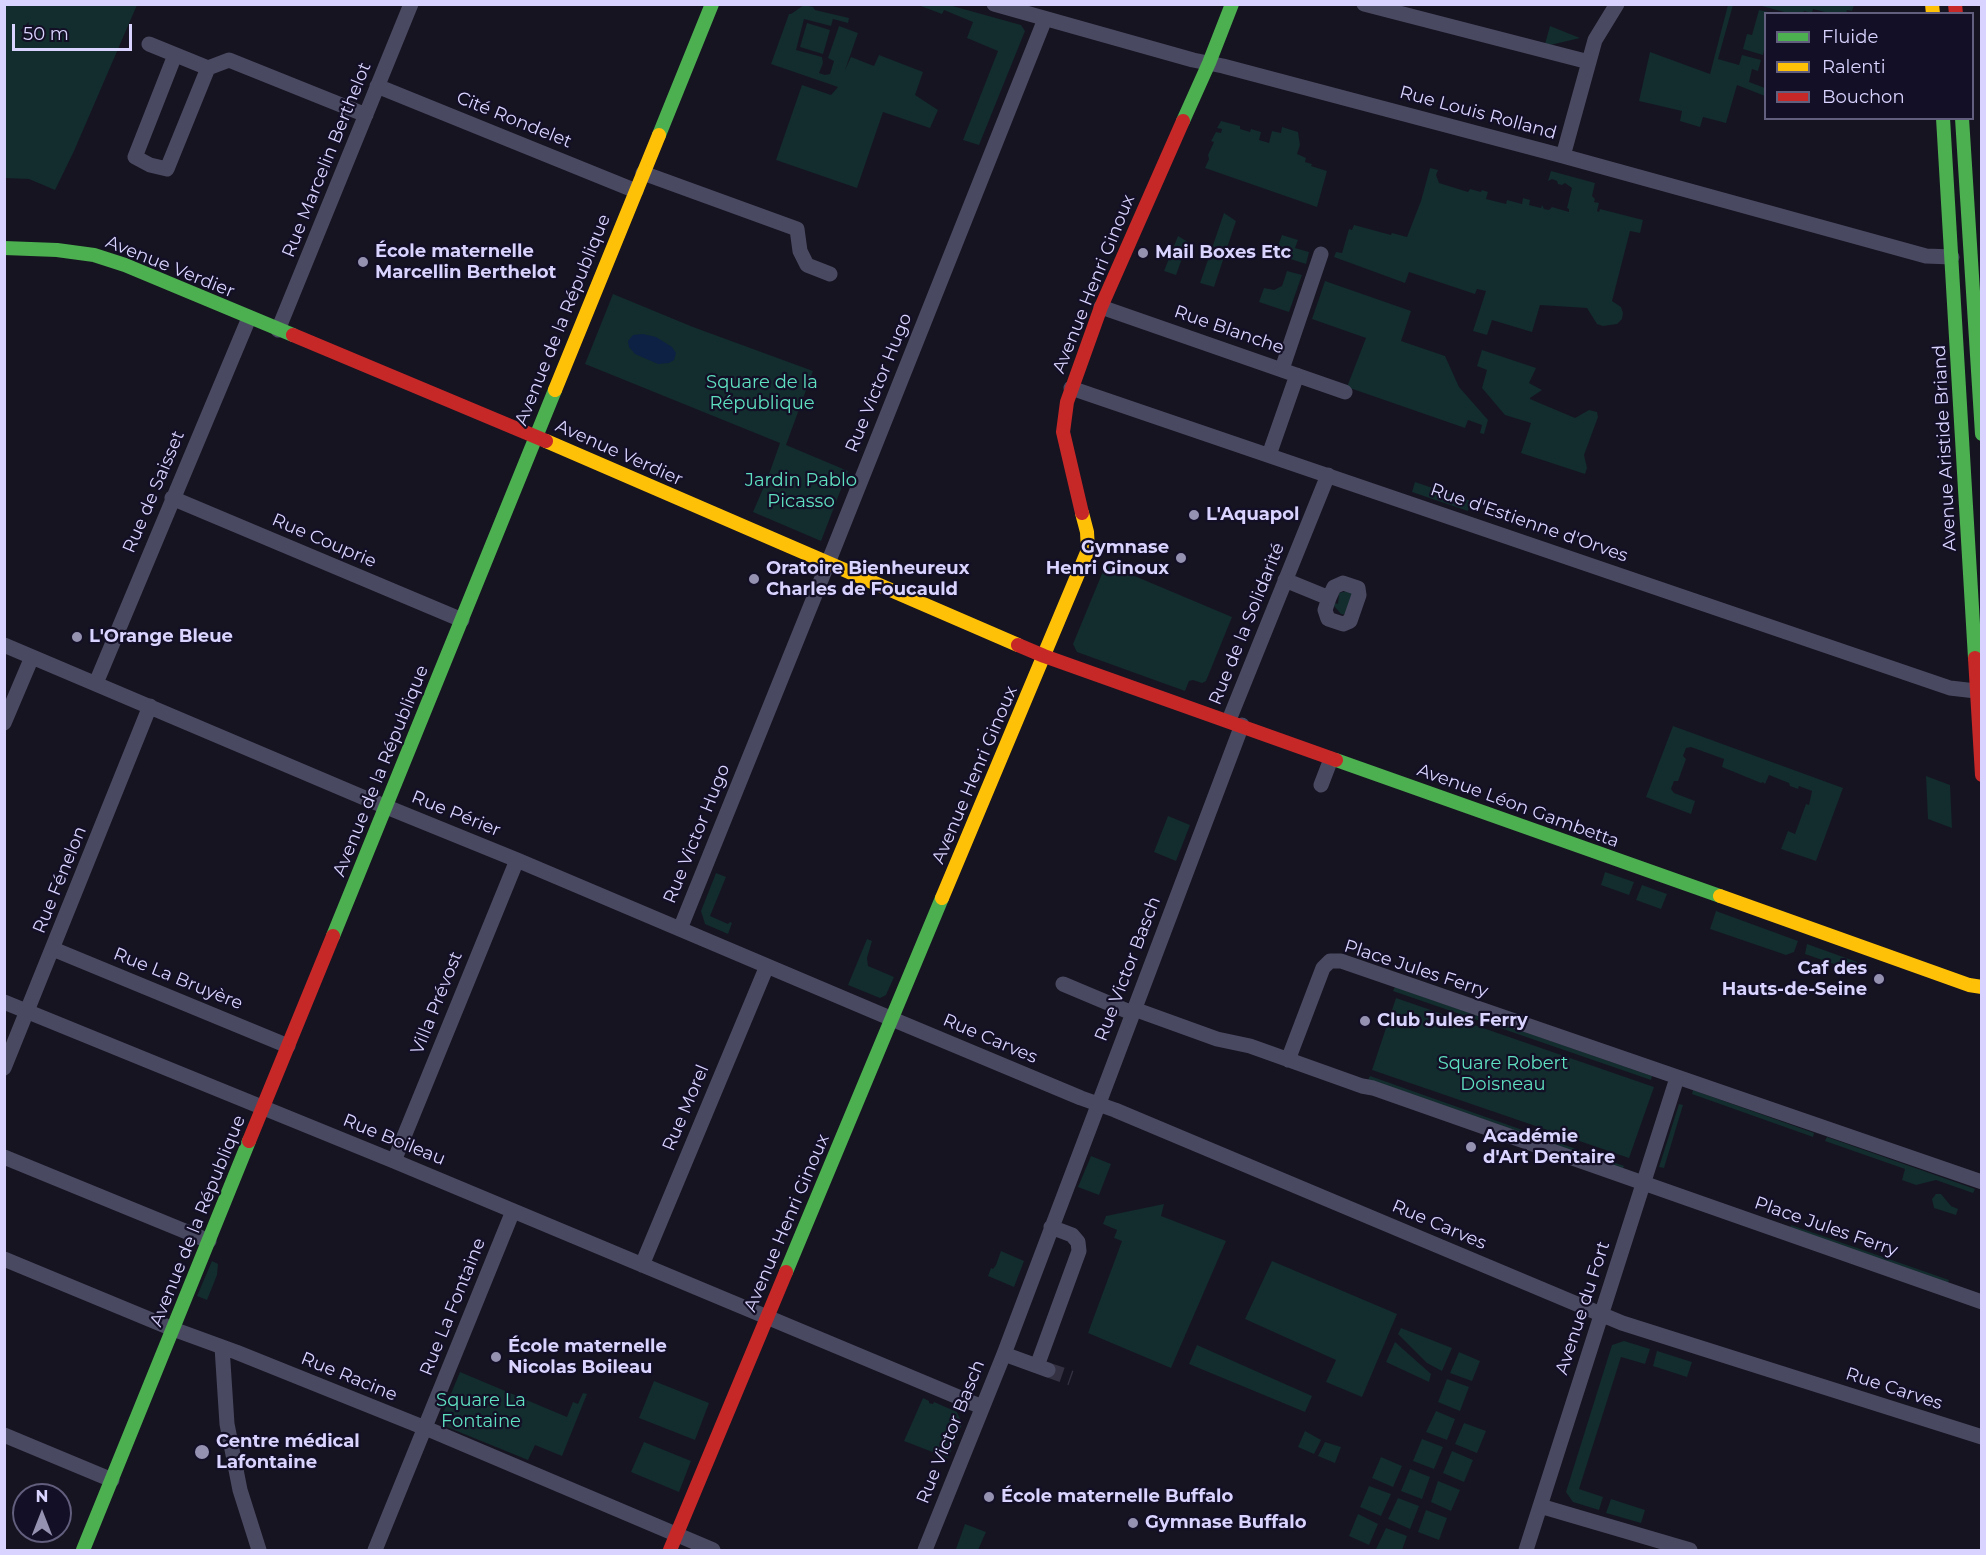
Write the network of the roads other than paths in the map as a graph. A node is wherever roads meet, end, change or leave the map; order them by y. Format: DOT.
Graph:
graph roads {
  1 [pos="411,4"];
  2 [pos="712,4"];
  3 [pos="994,4"];
  4 [pos="1232,4"];
  5 [pos="1364,4"];
  6 [pos="1617,4"];
  7 [pos="1045,19"];
  8 [pos="149,44"];
  9 [pos="175,55"];
  10 [pos="1589,62"];
  11 [pos="1209,63"];
  12 [pos="208,68"];
  13 [pos="377,86"];
  14 [pos="366,115"];
  15 [pos="1943,120"];
  16 [pos="1962,120"];
  17 [pos="1563,156"];
  18 [pos="643,173"];
  19 [pos="636,191"];
  20 [pos="4,248"];
  21 [pos="1321,254"];
  22 [pos="1952,257"];
  23 [pos="830,274"];
  24 [pos="1101,307"];
  25 [pos="249,318"];
  26 [pos="278,330"];
  27 [pos="1289,372"];
  28 [pos="1071,388"];
  29 [pos="1345,392"];
  30 [pos="1982,434"];
  31 [pos="535,436"];
  32 [pos="1269,455"];
  33 [pos="1328,475"];
  34 [pos="172,498"];
  35 [pos="827,564"];
  36 [pos="1285,580"];
  37 [pos="1329,598"];
  38 [pos="462,620"];
  39 [pos="4,645"];
  40 [pos="1044,656"];
  41 [pos="32,657"];
  42 [pos="96,683"];
  43 [pos="1976,691"];
  44 [pos="150,706"];
  45 [pos="1235,722"];
  46 [pos="4,723"];
  47 [pos="1331,759"];
  48 [pos="1982,775"];
  49 [pos="1321,785"];
  50 [pos="386,807"];
  51 [pos="517,860"];
  52 [pos="680,928"];
  53 [pos="53,949"];
  54 [pos="767,966"];
  55 [pos="1064,984"];
  56 [pos="1982,987"];
  57 [pos="4,1002"];
  58 [pos="28,1011"];
  59 [pos="1133,1011"];
  60 [pos="892,1019"];
  61 [pos="288,1046"];
  62 [pos="1288,1060"];
  63 [pos="4,1068"];
  64 [pos="1677,1078"];
  65 [pos="1097,1104"];
  66 [pos="263,1108"];
  67 [pos="4,1157"];
  68 [pos="394,1161"];
  69 [pos="1982,1182"];
  70 [pos="1645,1184"];
  71 [pos="513,1211"];
  72 [pos="1051,1227"];
  73 [pos="209,1241"];
  74 [pos="4,1259"];
  75 [pos="642,1265"];
  76 [pos="1982,1302"];
  77 [pos="1601,1314"];
  78 [pos="767,1318"];
  79 [pos="173,1329"];
  80 [pos="222,1347"];
  81 [pos="1004,1354"];
  82 [pos="982,1407"];
  83 [pos="424,1428"];
  84 [pos="4,1435"];
  85 [pos="1982,1437"];
  86 [pos="112,1480"];
  87 [pos="1540,1506"];
  88 [pos="677,1534"];
  89 [pos="377,1550"];
  90 [pos="83,1551"];
  91 [pos="258,1551"];
  92 [pos="670,1551"];
  93 [pos="713,1551"];
  94 [pos="925,1551"];
  95 [pos="1526,1551"];
  96 [pos="1690,1551"];
  1 -- 13 [label="street, Rue Marcelin Berthelot"];
  2 -- 18 [label="main road, Avenue de la République"];
  3 -- 7 [label="street, Rue Louis Rolland"];
  4 -- 11 [label="main road, Avenue Henri Ginoux"];
  5 -- 10 [label="street"];
  6 -- 10 [label="street"];
  7 -- 11 [label="street, Rue Louis Rolland"];
  7 -- 35 [label="street, Rue Victor Hugo"];
  8 -- 9 [label="street"];
  9 -- 12 [label="street"];
  9 -- 12 [label="street"];
  10 -- 17 [label="street"];
  11 -- 17 [label="street, Rue Louis Rolland"];
  11 -- 24 [label="main road, Avenue Henri Ginoux"];
  12 -- 14 [label="street"];
  13 -- 14 [label="street, Rue Marcelin Berthelot"];
  13 -- 19 [label="street, Cité Rondelet"];
  14 -- 26 [label="street, Rue Marcelin Berthelot"];
  15 -- 22 [label="main road, Avenue Aristide Briand"];
  16 -- 30 [label="main road, Avenue Aristide Briand"];
  17 -- 22 [label="street, Rue Louis Rolland"];
  18 -- 19 [label="main road, Avenue de la République"];
  18 -- 23 [label="street"];
  19 -- 31 [label="main road, Avenue de la République"];
  20 -- 25 [label="main road, Avenue Verdier"];
  21 -- 27 [label="street"];
  22 -- 43 [label="main road, Avenue Aristide Briand"];
  24 -- 27 [label="street, Rue Blanche"];
  24 -- 28 [label="main road, Avenue Henri Ginoux"];
  25 -- 26 [label="main road, Avenue Verdier"];
  25 -- 34 [label="street, Rue de Saisset"];
  26 -- 31 [label="main road, Avenue Verdier"];
  27 -- 29 [label="street, Rue Blanche"];
  27 -- 32 [label="street"];
  28 -- 32 [label="street, Rue d'Estienne d'Orves"];
  28 -- 40 [label="main road, Avenue Henri Ginoux"];
  31 -- 35 [label="main road, Avenue Verdier"];
  31 -- 38 [label="main road, Avenue de la République"];
  32 -- 33 [label="street, Rue d'Estienne d'Orves"];
  33 -- 36 [label="street, Rue de la Solidarité"];
  33 -- 43 [label="street, Rue d'Estienne d'Orves"];
  34 -- 38 [label="street, Rue Couprie"];
  34 -- 42 [label="street, Rue de Saisset"];
  35 -- 40 [label="main road, Avenue Verdier"];
  35 -- 52 [label="street, Rue Victor Hugo"];
  36 -- 37 [label="street"];
  36 -- 45 [label="street, Rue de la Solidarité"];
  38 -- 50 [label="main road, Avenue de la République"];
  39 -- 41 [label="street, Rue Périer"];
  40 -- 45 [label="main road, Avenue Léon Gambetta"];
  40 -- 60 [label="main road, Avenue Henri Ginoux"];
  41 -- 42 [label="street, Rue Périer"];
  41 -- 46 [label="street"];
  42 -- 44 [label="street, Rue Périer"];
  43 -- 48 [label="main road, Avenue Aristide Briand"];
  44 -- 50 [label="street, Rue Périer"];
  44 -- 53 [label="street, Rue Fénelon"];
  45 -- 47 [label="main road, Avenue Léon Gambetta"];
  45 -- 59 [label="street, Rue Victor Basch"];
  47 -- 49 [label="street"];
  47 -- 56 [label="main road, Avenue Léon Gambetta"];
  50 -- 51 [label="street, Rue Périer"];
  50 -- 61 [label="main road, Avenue de la République"];
  51 -- 52 [label="street, Rue Périer"];
  51 -- 68 [label="street, Villa Prévost"];
  52 -- 54 [label="street, Rue Périer"];
  53 -- 58 [label="street, Rue Fénelon"];
  53 -- 61 [label="street, Rue La Bruyère"];
  54 -- 60 [label="street, Rue Périer"];
  54 -- 75 [label="street, Rue Morel"];
  55 -- 59 [label="street"];
  57 -- 58 [label="street, Rue Boileau"];
  58 -- 63 [label="street, Rue Fénelon"];
  58 -- 66 [label="street, Rue Boileau"];
  59 -- 62 [label="street"];
  59 -- 65 [label="street, Rue Victor Basch"];
  60 -- 65 [label="street, Rue Carves"];
  60 -- 78 [label="main road, Avenue Henri Ginoux"];
  61 -- 66 [label="main road, Avenue de la République"];
  62 -- 64 [label="street, Place Jules Ferry"];
  62 -- 70 [label="street, Place Jules Ferry"];
  64 -- 69 [label="street, Place Jules Ferry"];
  64 -- 70 [label="street, Avenue du Fort"];
  65 -- 72 [label="street, Rue Victor Basch"];
  65 -- 77 [label="street, Rue Carves"];
  66 -- 68 [label="street, Rue Boileau"];
  66 -- 73 [label="main road, Avenue de la République"];
  67 -- 73 [label="street"];
  68 -- 71 [label="street, Rue Boileau"];
  70 -- 76 [label="street, Place Jules Ferry"];
  70 -- 77 [label="street, Avenue du Fort"];
  71 -- 75 [label="street, Rue Boileau"];
  71 -- 83 [label="street, Rue La Fontaine"];
  72 -- 81 [label="street, Rue Victor Basch"];
  72 -- 81 [label="street"];
  73 -- 79 [label="main road, Avenue de la République"];
  74 -- 79 [label="street, Rue Racine"];
  75 -- 78 [label="street, Rue Boileau"];
  77 -- 85 [label="street, Rue Carves"];
  77 -- 87 [label="street, Avenue du Fort"];
  78 -- 82 [label="street, Rue Boileau"];
  78 -- 88 [label="main road, Avenue Henri Ginoux"];
  79 -- 80 [label="street, Rue Racine"];
  79 -- 86 [label="main road, Avenue de la République"];
  80 -- 83 [label="street, Rue Racine"];
  80 -- 91 [label="street"];
  81 -- 82 [label="street, Rue Victor Basch"];
  82 -- 94 [label="street, Rue Victor Basch"];
  83 -- 88 [label="street, Rue Racine"];
  83 -- 89 [label="street, Rue La Fontaine"];
  84 -- 86 [label="street"];
  86 -- 90 [label="main road, Avenue de la République"];
  87 -- 95 [label="street, Avenue du Fort"];
  87 -- 96 [label="street"];
  88 -- 92 [label="main road, Avenue Henri Ginoux"];
  88 -- 93 [label="street, Rue Racine"];
}
